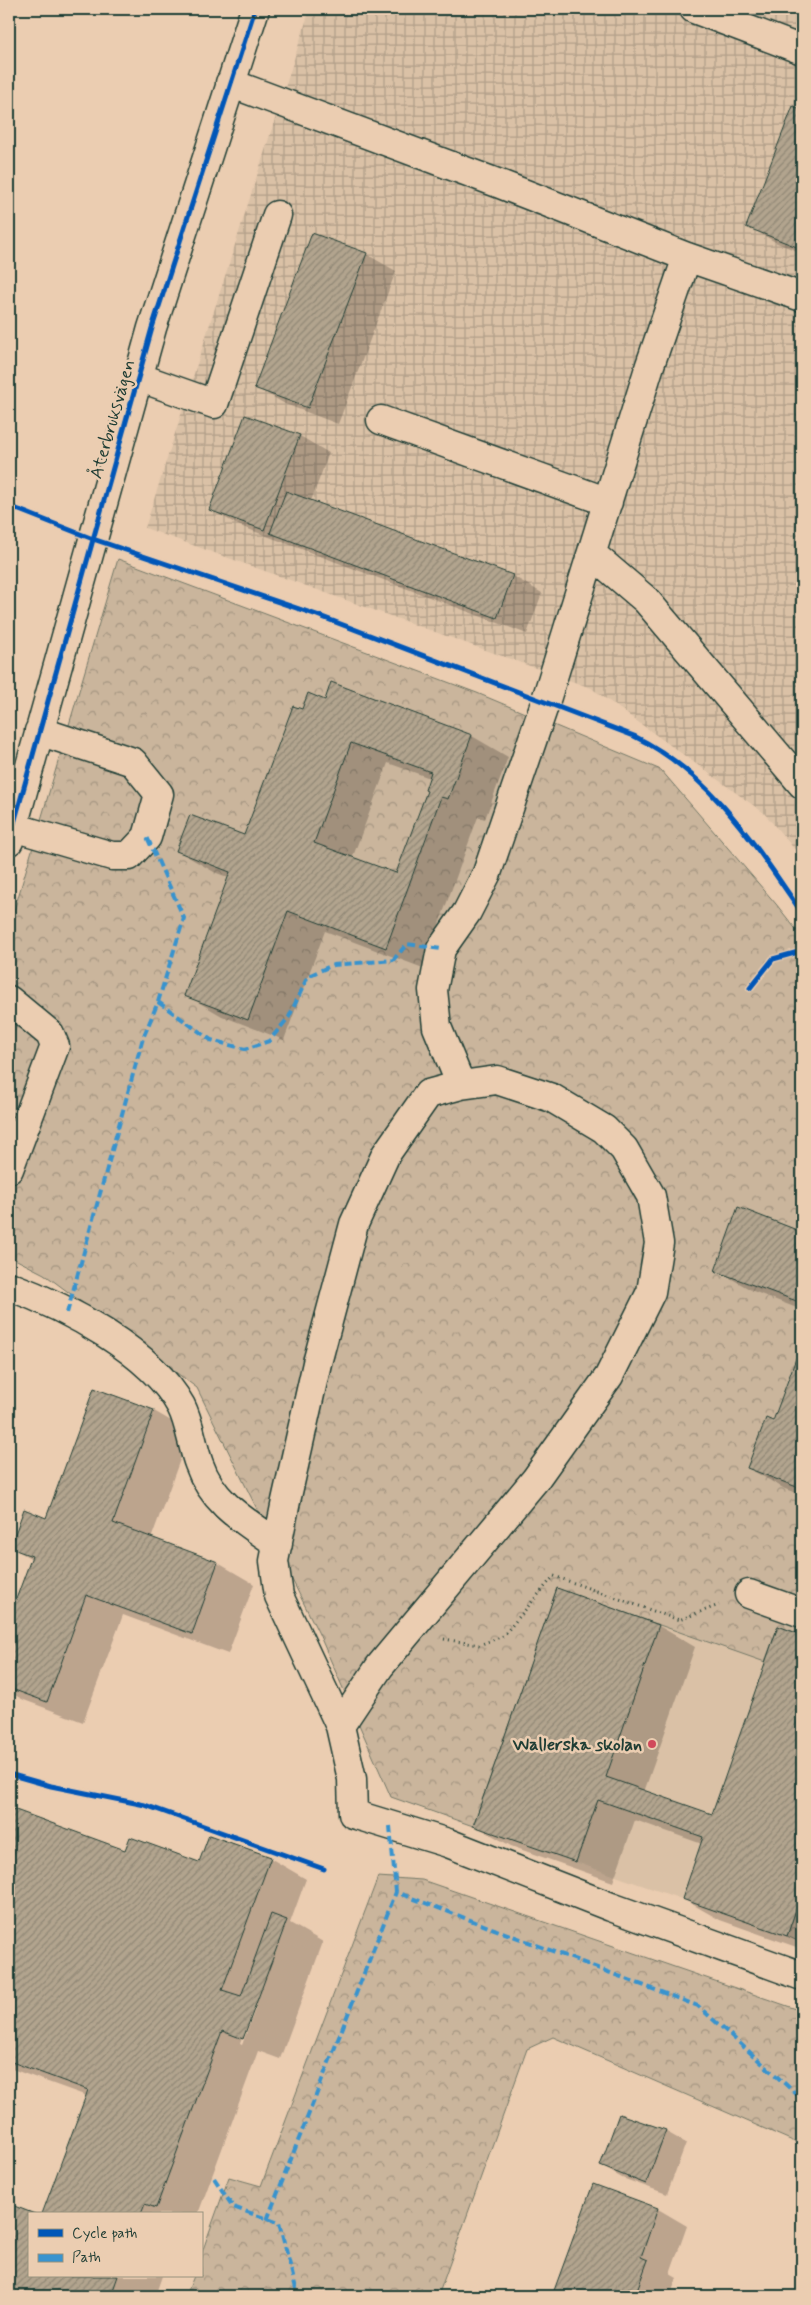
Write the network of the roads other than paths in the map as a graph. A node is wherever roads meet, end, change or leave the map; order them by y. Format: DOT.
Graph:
graph roads {
  1 [pos="255,9"];
  2 [pos="694,9"];
  3 [pos="802,50"];
  4 [pos="230,83"];
  5 [pos="277,215"];
  6 [pos="687,257"];
  7 [pos="802,297"];
  8 [pos="138,377"];
  9 [pos="381,420"];
  10 [pos="608,502"];
  11 [pos="592,554"];
  12 [pos="39,732"];
  13 [pos="802,784"];
  14 [pos="11,834"];
  15 [pos="9,1000"];
  16 [pos="461,1084"];
  17 [pos="9,1169"];
  18 [pos="9,1286"];
  19 [pos="278,1544"];
  20 [pos="749,1594"];
  21 [pos="802,1613"];
  22 [pos="340,1726"];
  23 [pos="802,1976"];
  1 -- 4 [label="street, Återbruksvägen"];
  2 -- 3 [label="street"];
  4 -- 6 [label="street"];
  4 -- 8 [label="street, Återbruksvägen"];
  5 -- 8 [label="street"];
  6 -- 7 [label="street"];
  6 -- 10 [label="street"];
  8 -- 12 [label="street, Återbruksvägen"];
  9 -- 10 [label="street"];
  10 -- 11 [label="street"];
  11 -- 13 [label="street"];
  11 -- 16 [label="street"];
  12 -- 14 [label="street, Återbruksvägen"];
  12 -- 14 [label="street"];
  15 -- 17 [label="street"];
  16 -- 19 [label="street"];
  16 -- 22 [label="street"];
  18 -- 19 [label="street"];
  19 -- 22 [label="street"];
  20 -- 21 [label="street"];
  22 -- 23 [label="street"];
}
